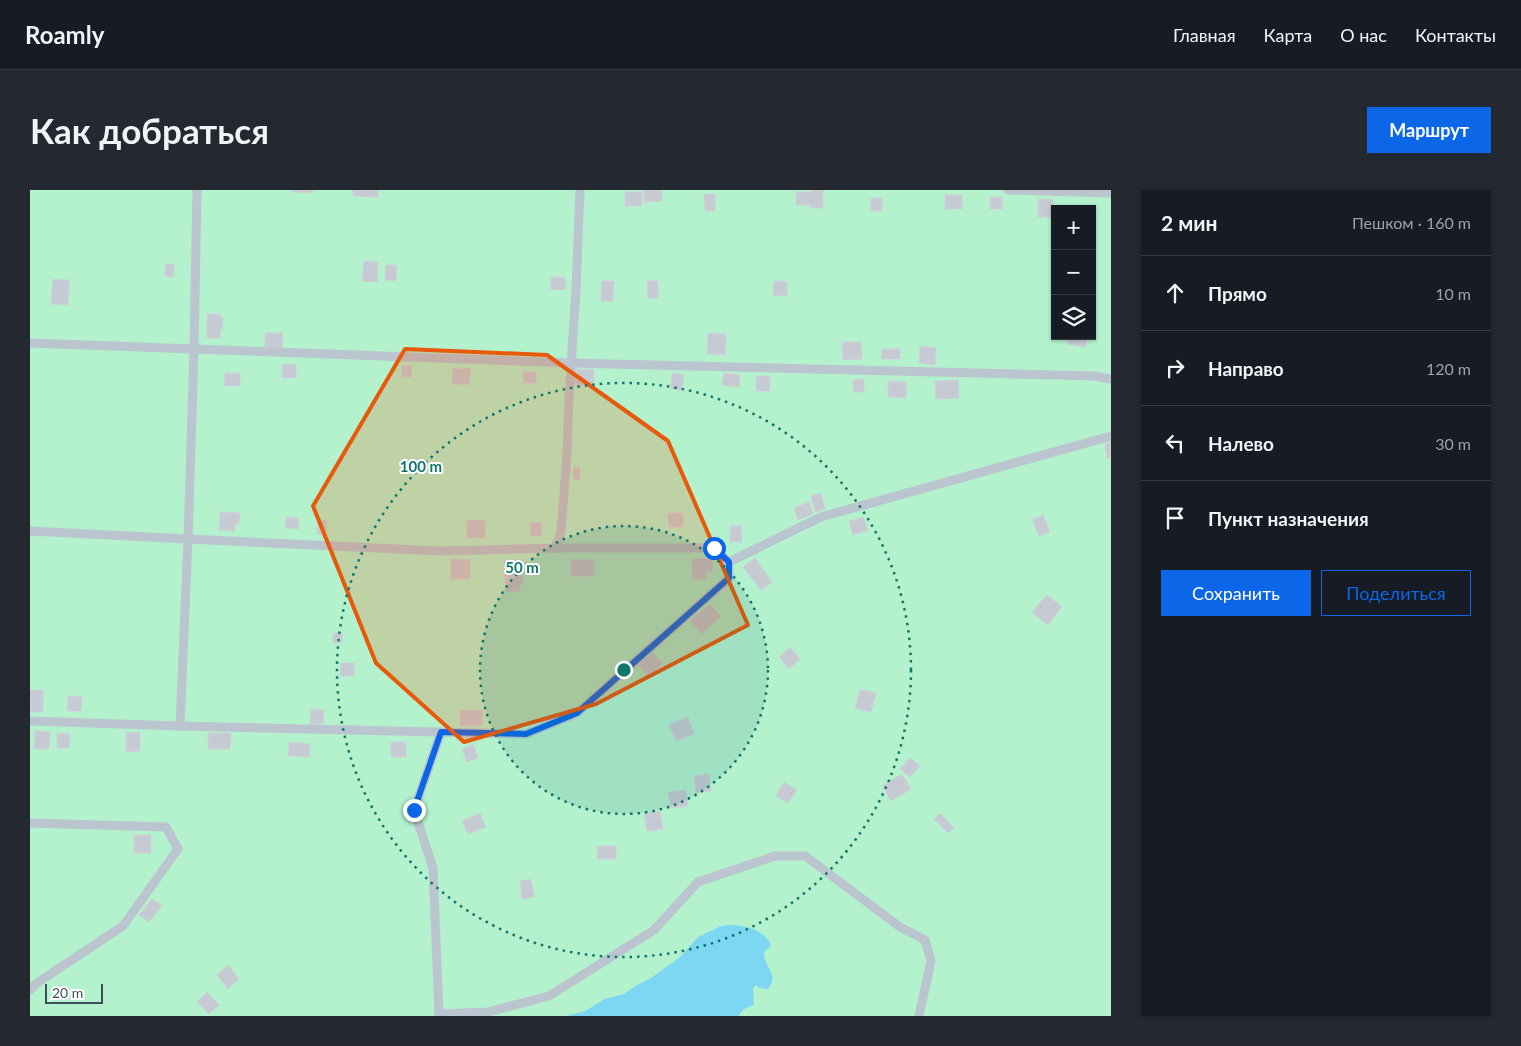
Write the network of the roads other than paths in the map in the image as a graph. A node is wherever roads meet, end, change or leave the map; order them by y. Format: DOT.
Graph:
graph roads {
  1 [pos="197,190"];
  2 [pos="580,190"];
  3 [pos="1008,190"];
  4 [pos="1111,194"];
  5 [pos="30,343"];
  6 [pos="194,349"];
  7 [pos="571,363"];
  8 [pos="1111,379"];
  9 [pos="1111,436"];
  10 [pos="30,531"];
  11 [pos="188,539"];
  12 [pos="554,548"];
  13 [pos="729,562"];
  14 [pos="30,721"];
  15 [pos="180,726"];
  16 [pos="441,732"];
  17 [pos="30,824"];
  18 [pos="30,990"];
  19 [pos="919,1016"];
  1 -- 6 [label="lane"];
  2 -- 7 [label="lane"];
  3 -- 4 [label="lane"];
  5 -- 6 [label="lane"];
  6 -- 7 [label="lane"];
  6 -- 11 [label="lane"];
  7 -- 8 [label="lane"];
  7 -- 12 [label="lane"];
  9 -- 13 [label="lane"];
  10 -- 11 [label="lane"];
  11 -- 12 [label="lane"];
  11 -- 15 [label="lane"];
  12 -- 13 [label="lane"];
  13 -- 16 [label="lane"];
  14 -- 15 [label="lane"];
  15 -- 16 [label="lane"];
  16 -- 19 [label="lane"];
  17 -- 18 [label="lane"];
}
